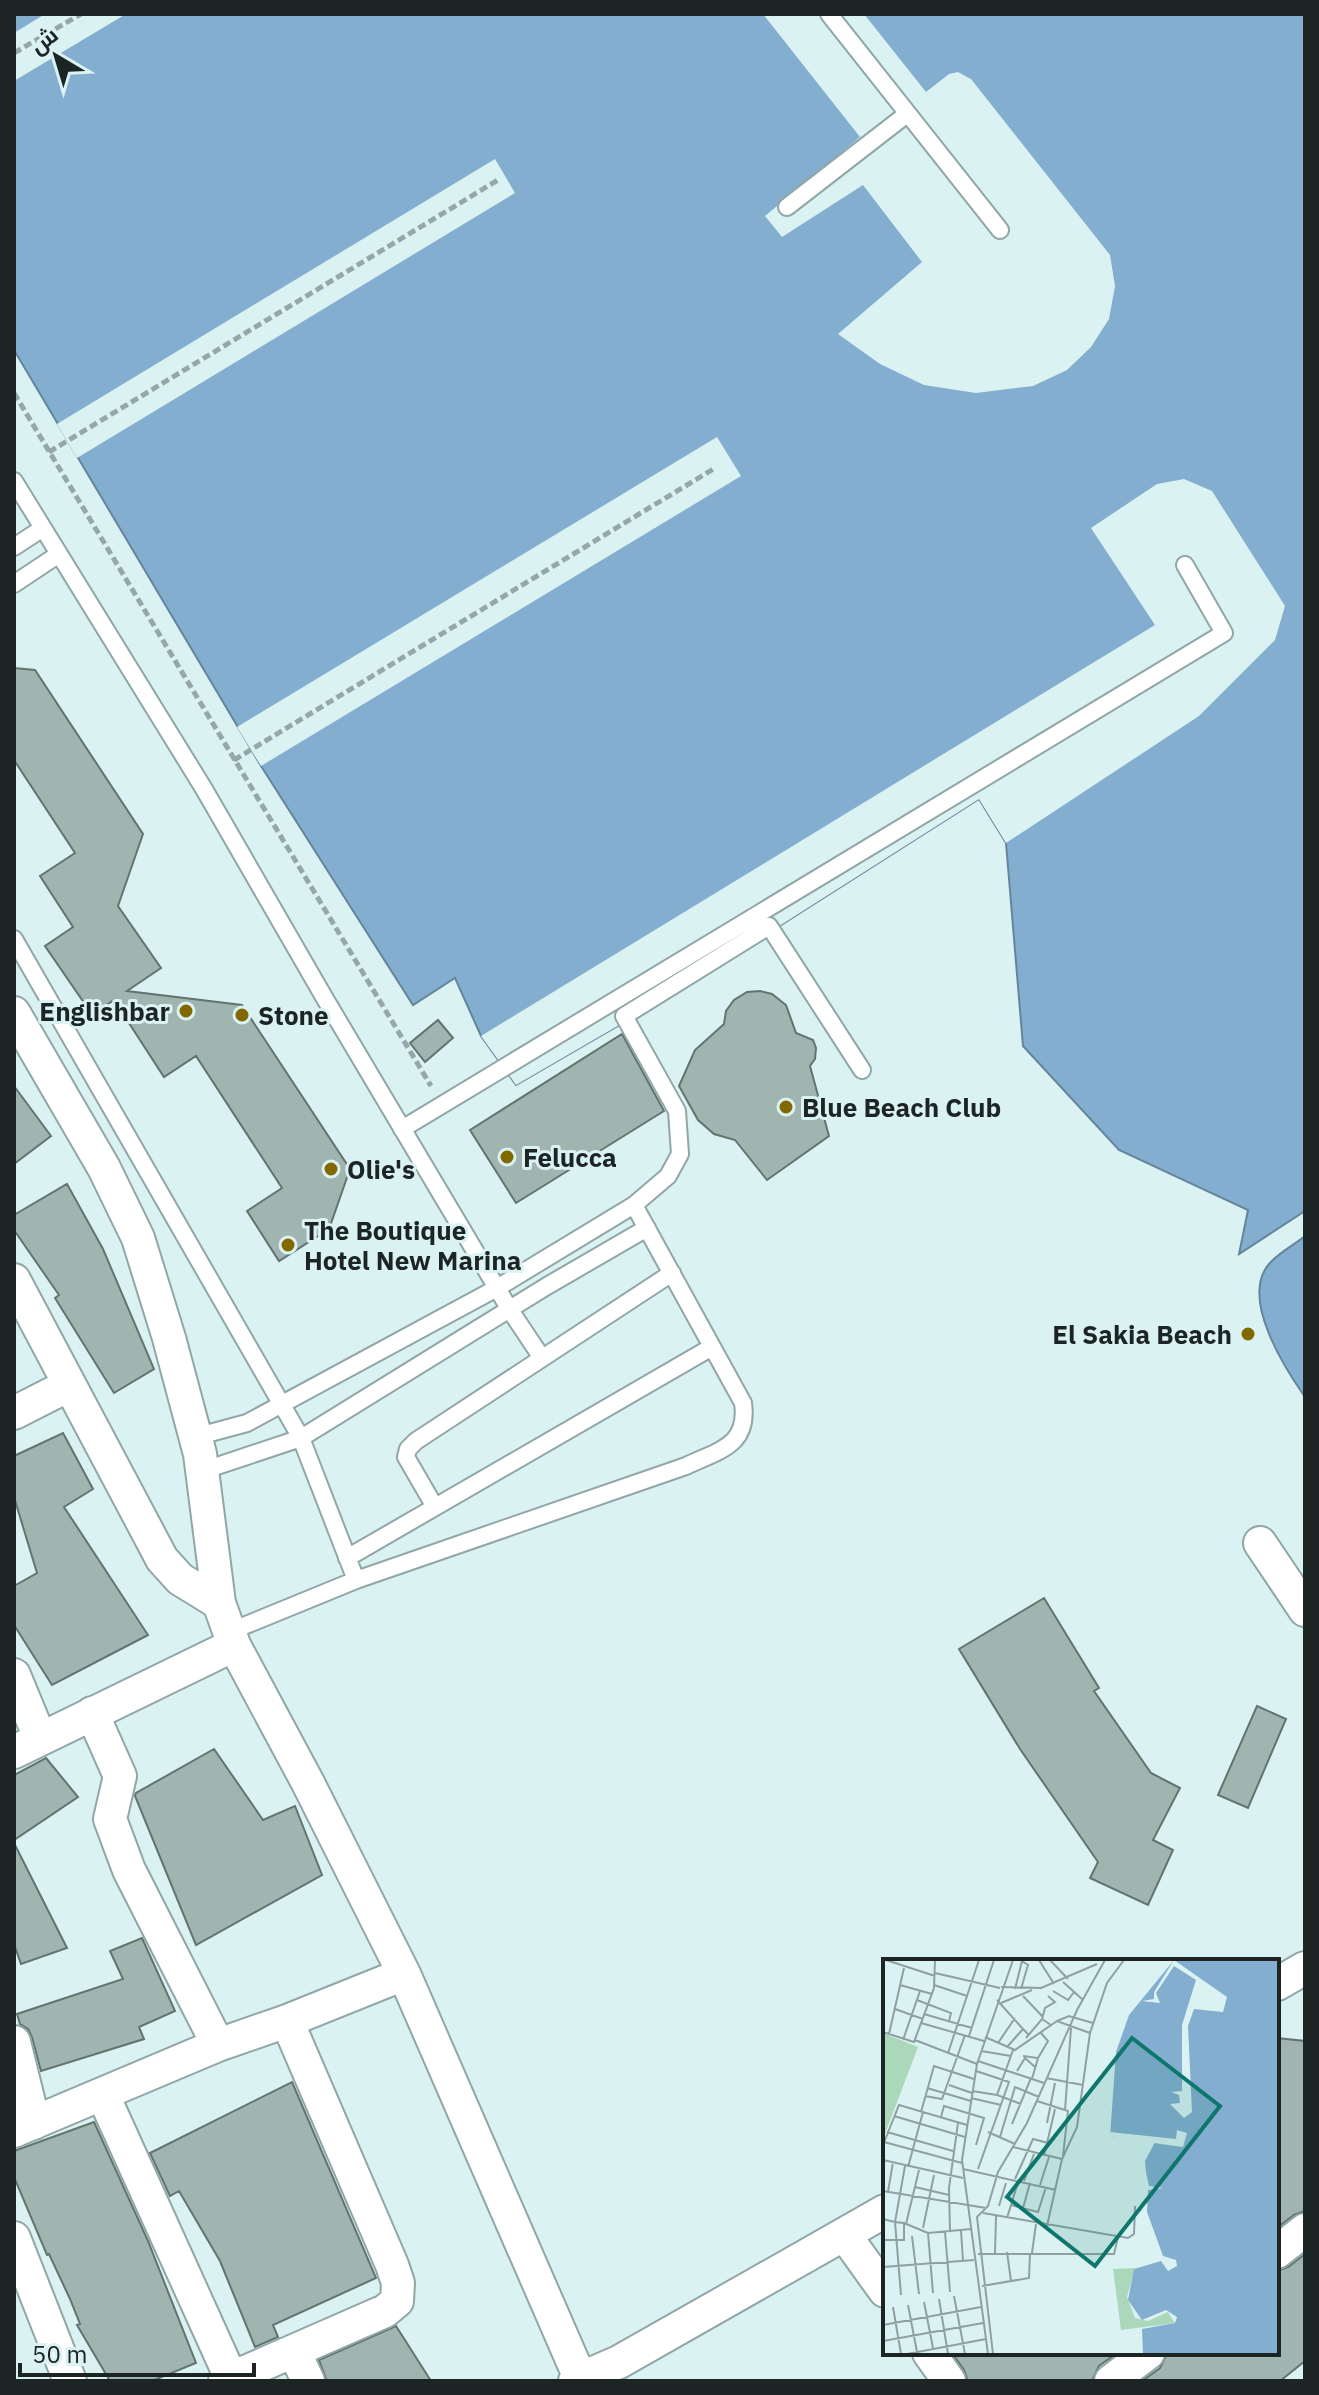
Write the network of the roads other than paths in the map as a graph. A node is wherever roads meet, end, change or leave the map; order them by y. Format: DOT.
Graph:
graph roads {
  1 [pos="829,14"];
  2 [pos="907,114"];
  3 [pos="787,207"];
  4 [pos="1000,230"];
  5 [pos="14,481"];
  6 [pos="43,528"];
  7 [pos="14,547"];
  8 [pos="59,554"];
  9 [pos="1185,565"];
  10 [pos="14,584"];
  11 [pos="14,939"];
  12 [pos="14,1013"];
  13 [pos="862,1070"];
  14 [pos="402,1129"];
  15 [pos="634,1205"];
  16 [pos="647,1228"];
  17 [pos="672,1273"];
  18 [pos="14,1280"];
  19 [pos="497,1288"];
  20 [pos="510,1310"];
  21 [pos="712,1347"];
  22 [pos="542,1358"];
  23 [pos="69,1385"];
  24 [pos="282,1405"];
  25 [pos="14,1413"];
  26 [pos="195,1437"];
  27 [pos="301,1438"];
  28 [pos="202,1471"];
  29 [pos="435,1507"];
  30 [pos="1260,1543"];
  31 [pos="347,1558"];
  32 [pos="356,1580"];
  33 [pos="1305,1610"];
  34 [pos="227,1627"];
  35 [pos="14,1675"];
  36 [pos="92,1713"];
  37 [pos="27,1745"];
  38 [pos="1305,1968"];
  39 [pos="404,1974"];
  40 [pos="1279,1983"];
  41 [pos="287,2021"];
  42 [pos="14,2042"];
  43 [pos="218,2045"];
  44 [pos="103,2095"];
  45 [pos="24,2127"];
  46 [pos="883,2212"];
  47 [pos="1305,2230"];
  48 [pos="844,2234"];
  49 [pos="14,2238"];
  50 [pos="1279,2250"];
  51 [pos="883,2288"];
  52 [pos="294,2351"];
  53 [pos="930,2355"];
  54 [pos="1145,2355"];
  55 [pos="228,2380"];
  56 [pos="578,2380"];
  57 [pos="70,2381"];
  58 [pos="308,2381"];
  59 [pos="949,2381"];
  60 [pos="1111,2381"];
  1 -- 2 [label="lane"];
  2 -- 3 [label="lane"];
  2 -- 4 [label="lane"];
  5 -- 6 [label="lane"];
  6 -- 7 [label="lane"];
  6 -- 8 [label="lane"];
  8 -- 10 [label="lane"];
  8 -- 14 [label="lane"];
  9 -- 14 [label="lane"];
  11 -- 24 [label="lane"];
  12 -- 26 [label="street"];
  13 -- 15 [label="lane"];
  14 -- 19 [label="lane"];
  15 -- 16 [label="lane"];
  15 -- 19 [label="lane"];
  16 -- 17 [label="lane"];
  16 -- 20 [label="lane"];
  17 -- 21 [label="lane"];
  17 -- 22 [label="lane"];
  18 -- 23 [label="street"];
  19 -- 20 [label="lane"];
  19 -- 24 [label="lane"];
  20 -- 22 [label="lane"];
  20 -- 27 [label="lane"];
  21 -- 29 [label="lane"];
  21 -- 32 [label="lane"];
  22 -- 29 [label="lane"];
  23 -- 25 [label="street"];
  23 -- 34 [label="street"];
  24 -- 26 [label="lane"];
  24 -- 27 [label="lane"];
  26 -- 28 [label="street"];
  27 -- 28 [label="lane"];
  27 -- 31 [label="lane"];
  28 -- 34 [label="street"];
  29 -- 31 [label="lane"];
  30 -- 33 [label="street"];
  31 -- 32 [label="lane"];
  32 -- 34 [label="lane"];
  34 -- 36 [label="street"];
  34 -- 39 [label="street"];
  35 -- 37 [label="street"];
  36 -- 37 [label="street"];
  36 -- 43 [label="street"];
  38 -- 40 [label="street"];
  39 -- 41 [label="street"];
  39 -- 56 [label="street"];
  41 -- 43 [label="street"];
  41 -- 52 [label="street"];
  42 -- 45 [label="street"];
  43 -- 44 [label="street"];
  44 -- 45 [label="street"];
  44 -- 55 [label="street"];
  46 -- 48 [label="street"];
  47 -- 50 [label="street"];
  48 -- 51 [label="street"];
  48 -- 56 [label="street"];
  49 -- 57 [label="street"];
  52 -- 55 [label="street"];
  52 -- 58 [label="street"];
  53 -- 59 [label="street"];
  54 -- 60 [label="street"];
}
